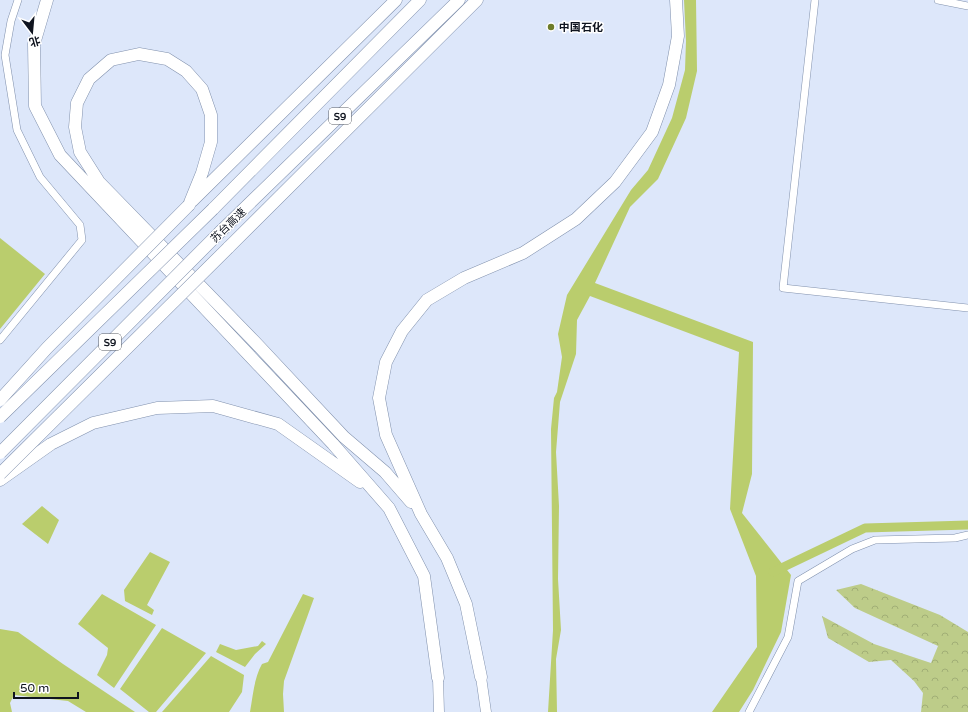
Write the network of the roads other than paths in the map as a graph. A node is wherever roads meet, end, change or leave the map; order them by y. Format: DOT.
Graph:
graph roads {
  1 [pos="18,0"];
  2 [pos="47,0"];
  3 [pos="396,0"];
  4 [pos="420,0"];
  5 [pos="459,0"];
  6 [pos="477,0"];
  7 [pos="676,0"];
  8 [pos="815,0"];
  9 [pos="938,0"];
  10 [pos="968,6"];
  11 [pos="0,49"];
  12 [pos="5,55"];
  13 [pos="189,205"];
  14 [pos="968,308"];
  15 [pos="0,340"];
  16 [pos="0,400"];
  17 [pos="0,417"];
  18 [pos="0,453"];
  19 [pos="0,474"];
  20 [pos="0,480"];
  21 [pos="377,494"];
  22 [pos="420,514"];
  23 [pos="968,535"];
  24 [pos="481,677"];
  25 [pos="438,678"];
  26 [pos="439,712"];
  27 [pos="486,712"];
  28 [pos="749,712"];
  1 -- 12 [label="street"];
  2 -- 21 [label="highway"];
  3 -- 13 [label="highway"];
  4 -- 17 [label="highway, 苏台高速 / S9, bridge"];
  5 -- 18 [label="highway, 苏台高速 / S9, bridge"];
  6 -- 19 [label="highway, bridge"];
  7 -- 22 [label="highway"];
  8 -- 14 [label="street"];
  9 -- 10 [label="street"];
  11 -- 12 [label="street"];
  12 -- 15 [label="street"];
  13 -- 16 [label="highway, bridge"];
  13 -- 22 [label="highway"];
  20 -- 21 [label="highway"];
  21 -- 25 [label="highway"];
  22 -- 24 [label="highway"];
  23 -- 28 [label="street"];
  24 -- 27 [label="main road"];
  25 -- 26 [label="main road"];
}
